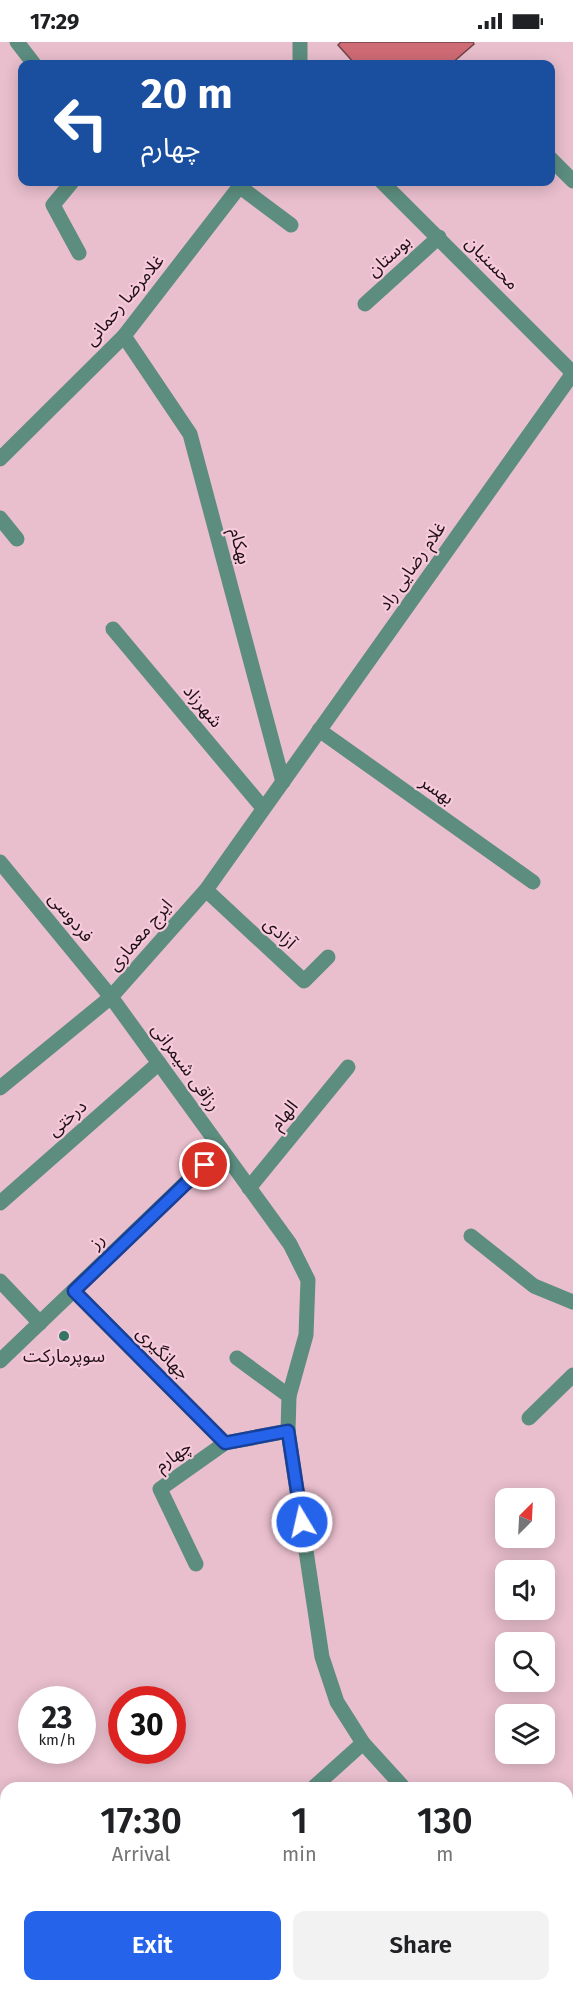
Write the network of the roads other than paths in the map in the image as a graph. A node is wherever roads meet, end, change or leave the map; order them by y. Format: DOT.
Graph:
graph roads {
  1 [pos="17,42"];
  2 [pos="300,42"];
  3 [pos="31,60"];
  4 [pos="300,60"];
  5 [pos="555,163"];
  6 [pos="573,181"];
  7 [pos="69,186"];
  8 [pos="239,186"];
  9 [pos="243,186"];
  10 [pos="386,186"];
  11 [pos="291,225"];
  12 [pos="439,237"];
  13 [pos="79,253"];
  14 [pos="365,304"];
  15 [pos="124,336"];
  16 [pos="573,373"];
  17 [pos="0,459"];
  18 [pos="0,518"];
  19 [pos="17,539"];
  20 [pos="113,628"];
  21 [pos="318,730"];
  22 [pos="283,782"];
  23 [pos="263,808"];
  24 [pos="0,862"];
  25 [pos="533,882"];
  26 [pos="206,890"];
  27 [pos="328,957"];
  28 [pos="111,997"];
  29 [pos="159,1063"];
  30 [pos="348,1067"];
  31 [pos="0,1088"];
  32 [pos="221,1149"];
  33 [pos="249,1188"];
  34 [pos="0,1203"];
  35 [pos="471,1236"];
  36 [pos="0,1281"];
  37 [pos="74,1291"];
  38 [pos="573,1302"];
  39 [pos="40,1323"];
  40 [pos="237,1358"];
  41 [pos="0,1361"];
  42 [pos="572,1379"];
  43 [pos="289,1396"];
  44 [pos="529,1418"];
  45 [pos="288,1431"];
  46 [pos="225,1443"];
  47 [pos="196,1564"];
  48 [pos="363,1743"];
  49 [pos="320,1782"];
  50 [pos="399,1782"];
  1 -- 3 [label="street"];
  2 -- 4 [label="street"];
  5 -- 6 [label="street"];
  7 -- 13 [label="street"];
  8 -- 15 [label="street, غلامرضا رحمانی"];
  9 -- 11 [label="street"];
  10 -- 12 [label="street, محسنیان"];
  12 -- 14 [label="street, بوستان"];
  12 -- 16 [label="street, محسنیان"];
  15 -- 17 [label="street, غلامرضا رحمانی"];
  15 -- 22 [label="street, بهکام"];
  16 -- 21 [label="street, غلام رضایی راد"];
  18 -- 19 [label="street"];
  20 -- 23 [label="street, شهرزاد"];
  21 -- 22 [label="street, غلام رضایی راد"];
  21 -- 25 [label="street, بهسر"];
  22 -- 23 [label="street, ایرج معماری"];
  23 -- 26 [label="street, ایرج معماری"];
  24 -- 28 [label="street, فردوسی"];
  26 -- 27 [label="street, آزادی"];
  26 -- 28 [label="street, ایرج معماری"];
  28 -- 29 [label="street, رزاقی شیمرانی"];
  28 -- 31 [label="street, ایرج معماری"];
  29 -- 32 [label="street, رزاقی شیمرانی"];
  29 -- 34 [label="street, درختی"];
  30 -- 33 [label="street, الهام"];
  32 -- 33 [label="street, رزاقی شیمرانی"];
  32 -- 37 [label="street, رز"];
  33 -- 43 [label="street, رزاقی شیمرانی"];
  35 -- 38 [label="street"];
  36 -- 39 [label="street"];
  37 -- 39 [label="street, رز"];
  37 -- 46 [label="street, جهانگیری"];
  39 -- 41 [label="street, رز"];
  40 -- 43 [label="street"];
  42 -- 44 [label="street"];
  43 -- 45 [label="street"];
  45 -- 46 [label="street, چهارم"];
  45 -- 48 [label="street"];
  46 -- 47 [label="street, چهارم"];
  48 -- 49 [label="street"];
  48 -- 50 [label="street"];
}
